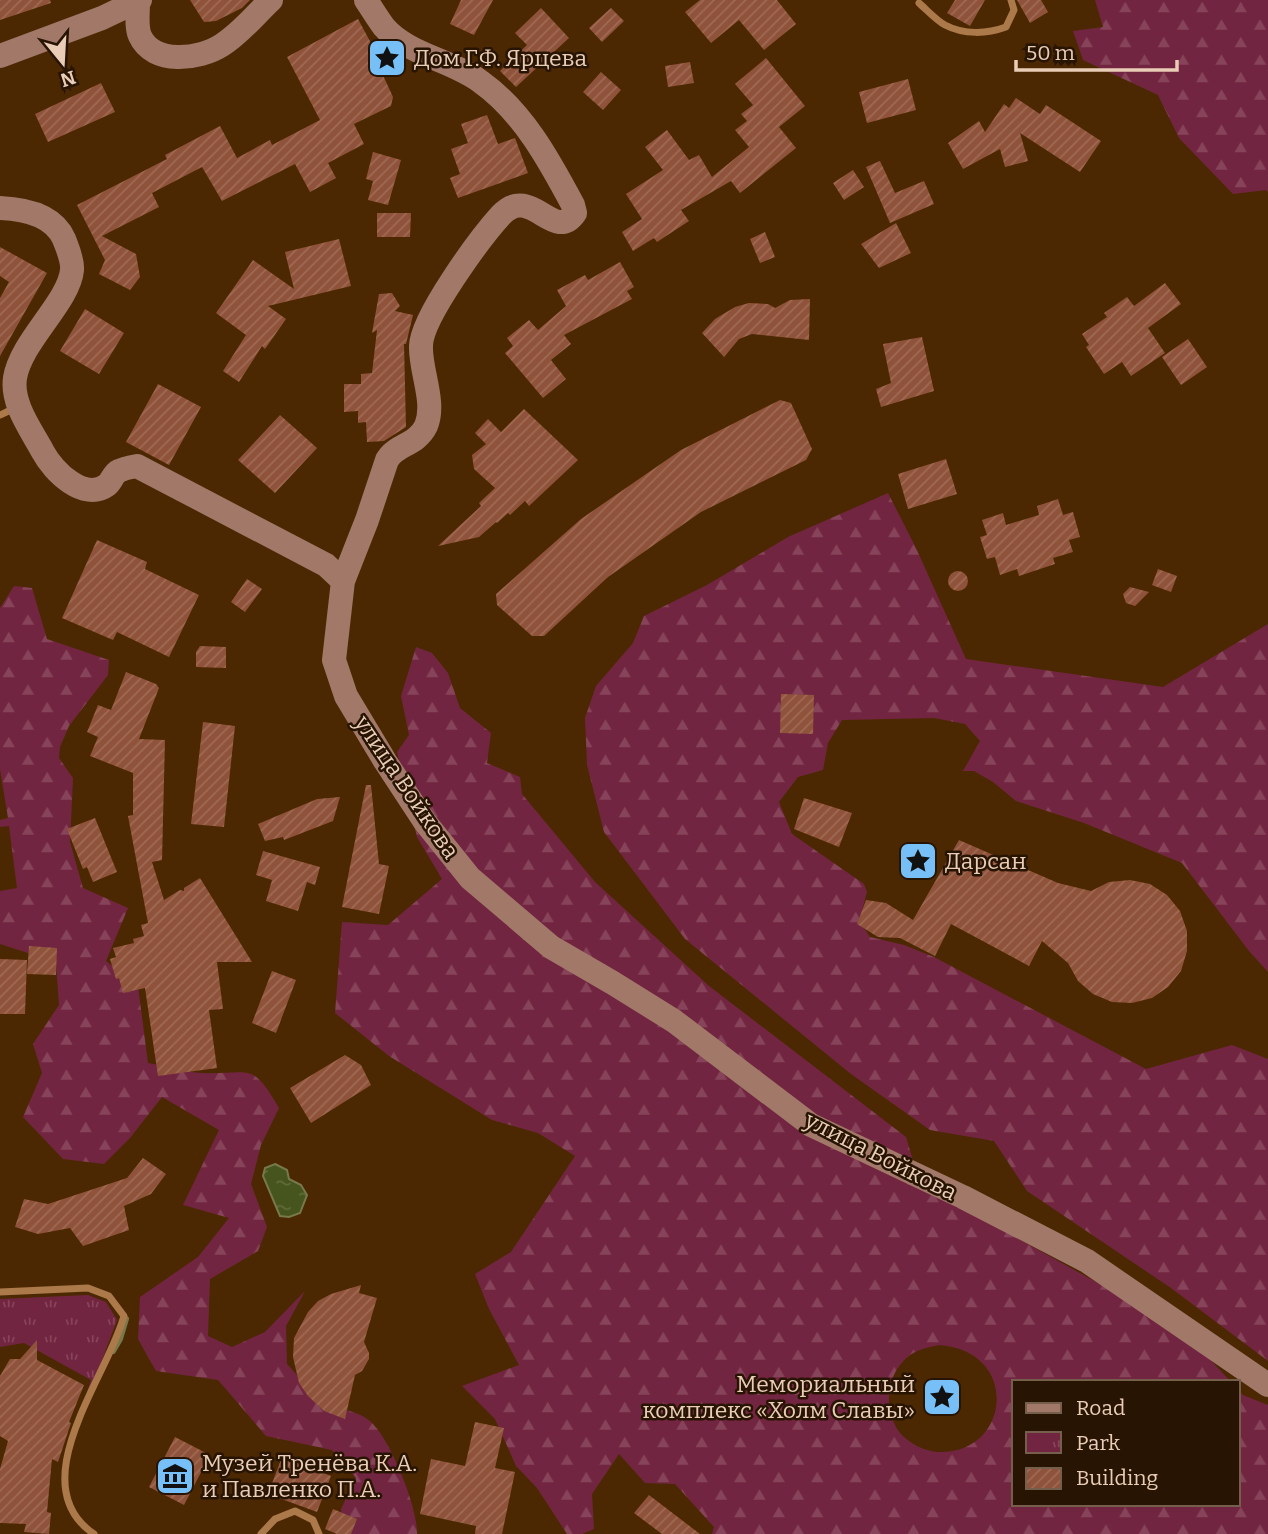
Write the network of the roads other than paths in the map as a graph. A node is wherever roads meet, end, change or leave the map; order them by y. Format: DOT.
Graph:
graph roads {
  1 [pos="271,0"];
  2 [pos="366,0"];
  3 [pos="1011,0"];
  4 [pos="139,1"];
  5 [pos="919,3"];
  6 [pos="0,56"];
  7 [pos="0,208"];
  8 [pos="9,411"];
  9 [pos="343,581"];
  10 [pos="0,1292"];
  11 [pos="1268,1385"];
  12 [pos="94,1534"];
  13 [pos="261,1534"];
  14 [pos="319,1534"];
  1 -- 4 [label="street"];
  2 -- 9 [label="street, улица Войкова"];
  3 -- 5 [label="street"];
  4 -- 6 [label="street"];
  7 -- 8 [label="street"];
  8 -- 9 [label="street"];
  9 -- 11 [label="street, улица Войкова"];
  10 -- 12 [label="street"];
  13 -- 14 [label="street"];
}
